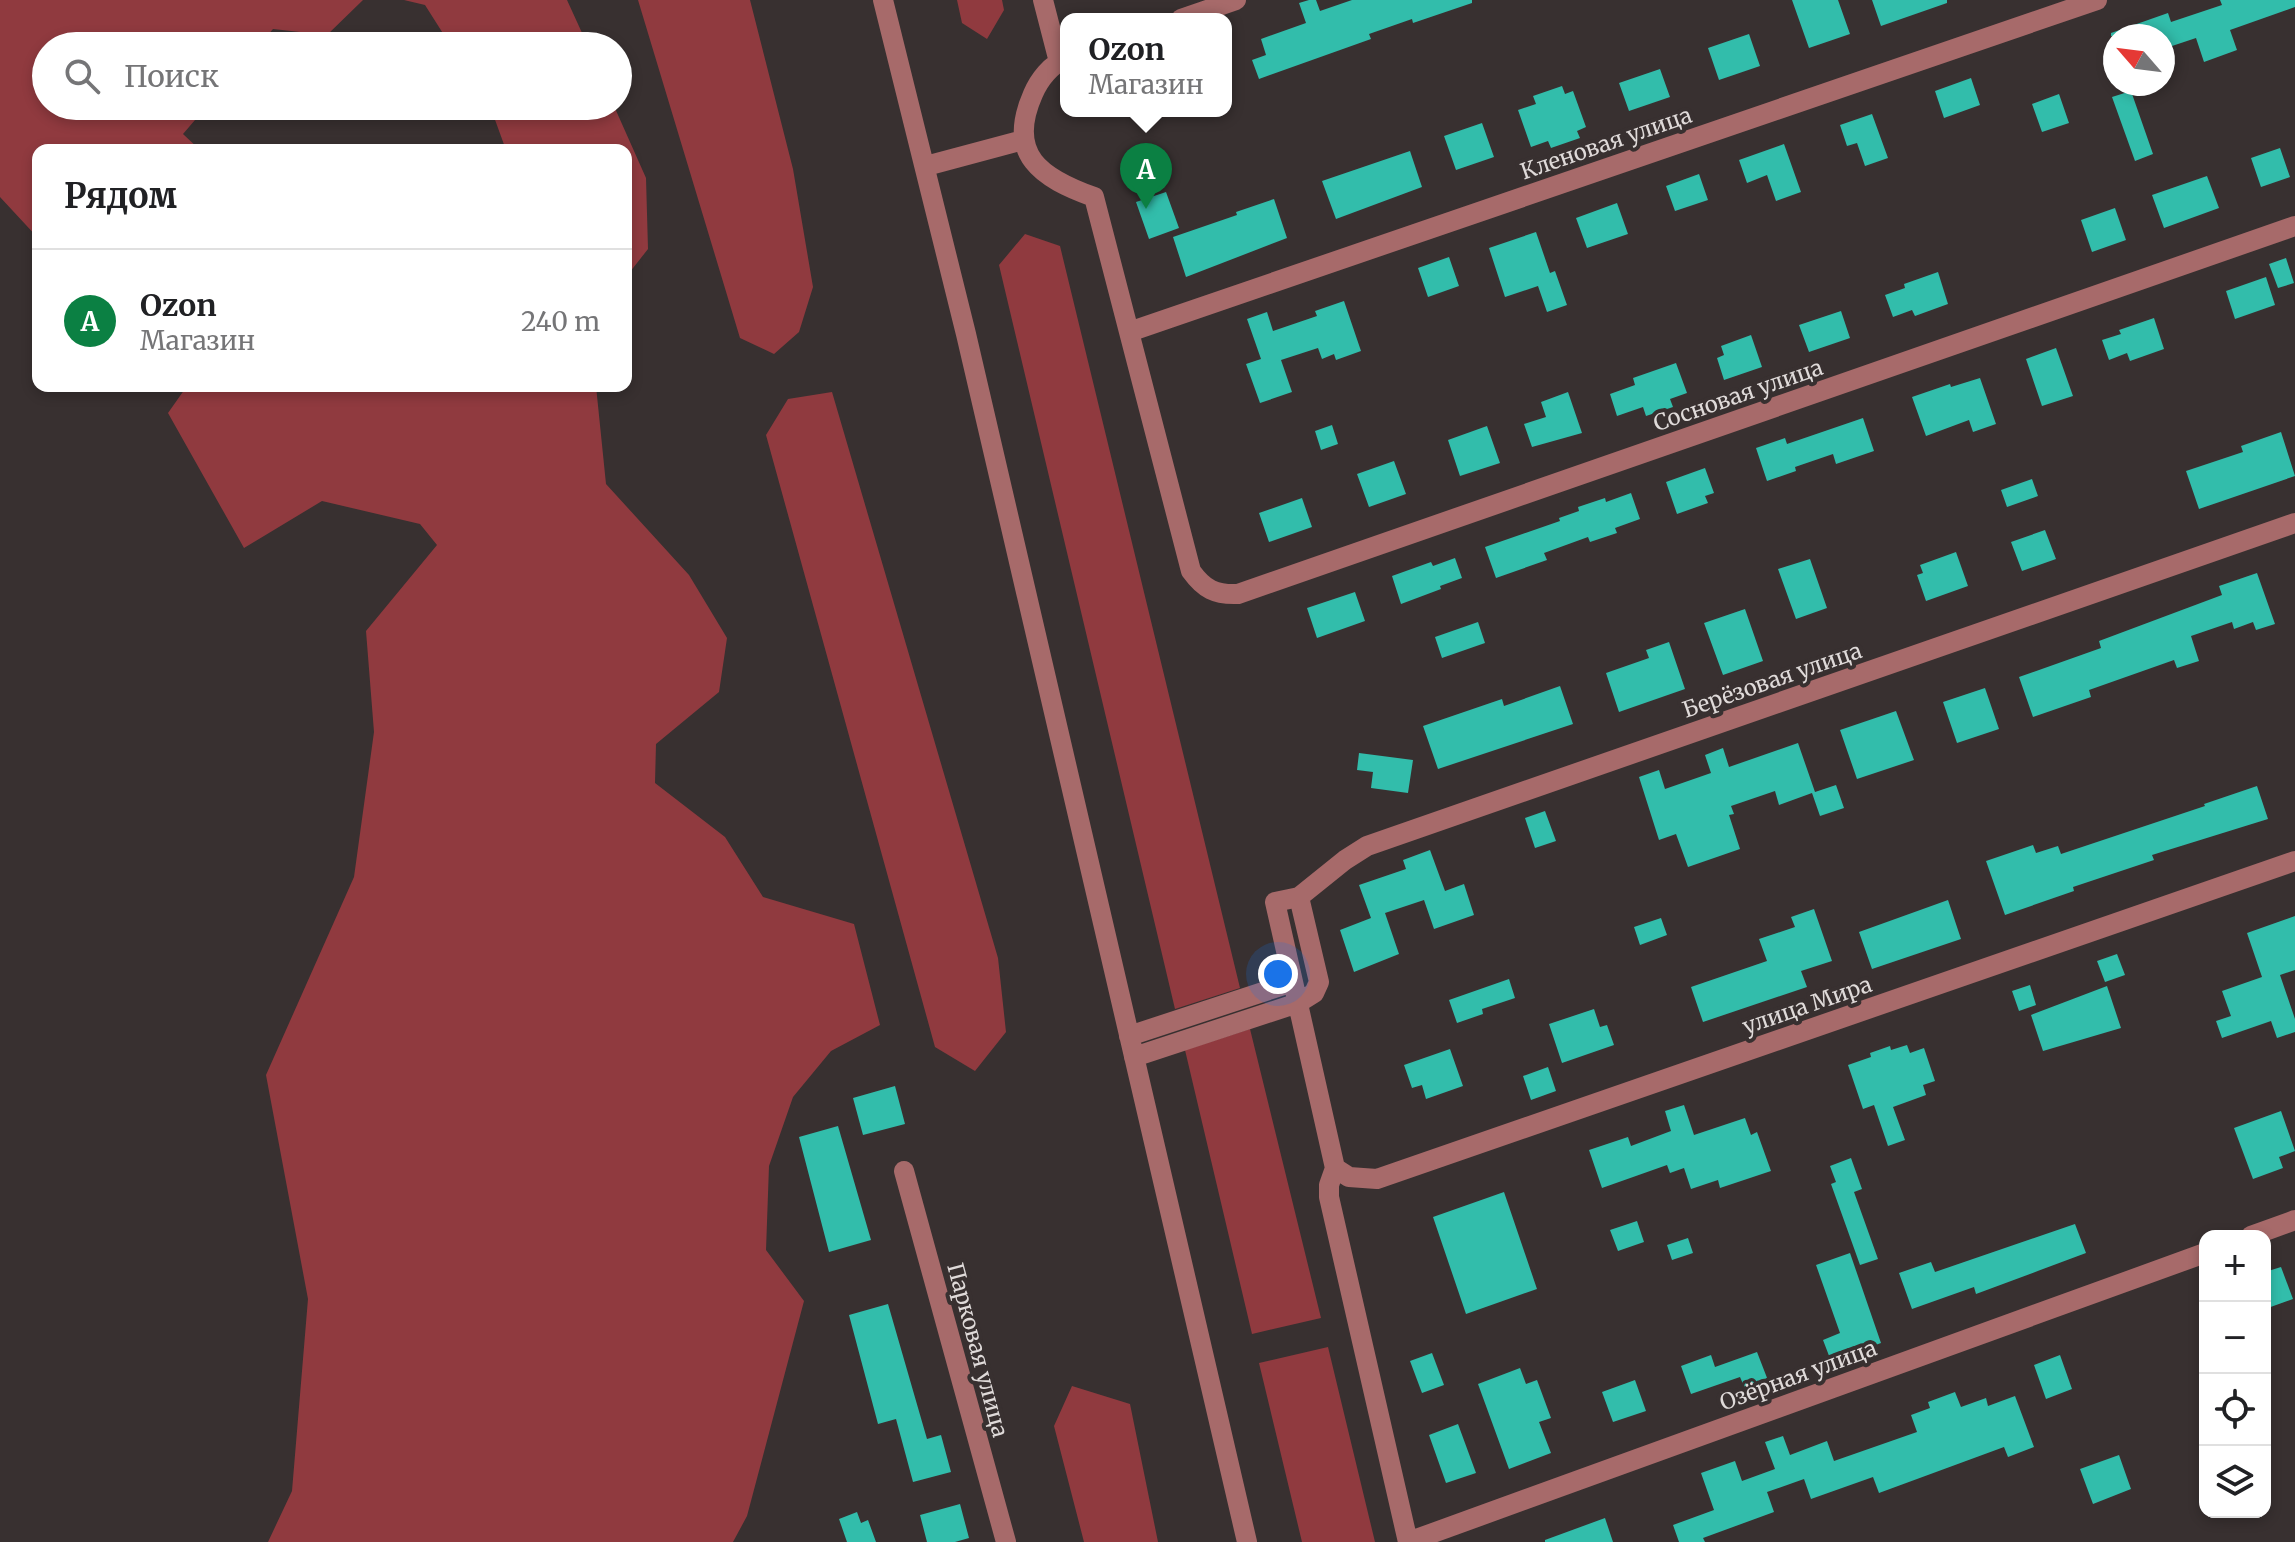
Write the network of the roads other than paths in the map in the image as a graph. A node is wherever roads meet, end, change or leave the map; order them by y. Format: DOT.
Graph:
graph roads {
  1 [pos="883,0"];
  2 [pos="1043,0"];
  3 [pos="1236,0"];
  4 [pos="2097,0"];
  5 [pos="1198,13"];
  6 [pos="1060,54"];
  7 [pos="1060,62"];
  8 [pos="1023,140"];
  9 [pos="926,166"];
  10 [pos="2295,226"];
  11 [pos="1129,332"];
  12 [pos="2295,523"];
  13 [pos="2295,861"];
  14 [pos="1299,897"];
  15 [pos="1293,982"];
  16 [pos="1298,1003"];
  17 [pos="1132,1047"];
  18 [pos="1335,1168"];
  19 [pos="904,1171"];
  20 [pos="2295,1220"];
  21 [pos="2268,1230"];
  22 [pos="2199,1255"];
  23 [pos="1006,1542"];
  24 [pos="1247,1542"];
  25 [pos="1408,1542"];
  1 -- 9 [label="street"];
  2 -- 6 [label="street"];
  3 -- 5 [label="street"];
  4 -- 11 [label="street, Кленовая улица"];
  7 -- 8 [label="street"];
  8 -- 9 [label="street"];
  8 -- 11 [label="street"];
  9 -- 17 [label="street"];
  10 -- 11 [label="street, Сосновая улица"];
  12 -- 14 [label="street, Берёзовая улица"];
  13 -- 18 [label="street, улица Мира"];
  14 -- 15 [label="street, Берёзовая улица"];
  14 -- 16 [label="street"];
  15 -- 16 [label="street"];
  15 -- 17 [label="street"];
  16 -- 17 [label="street"];
  16 -- 18 [label="street"];
  17 -- 24 [label="street"];
  18 -- 25 [label="street"];
  19 -- 23 [label="street, Парковая улица"];
  20 -- 21 [label="street"];
  22 -- 25 [label="street, Озёрная улица"];
}
